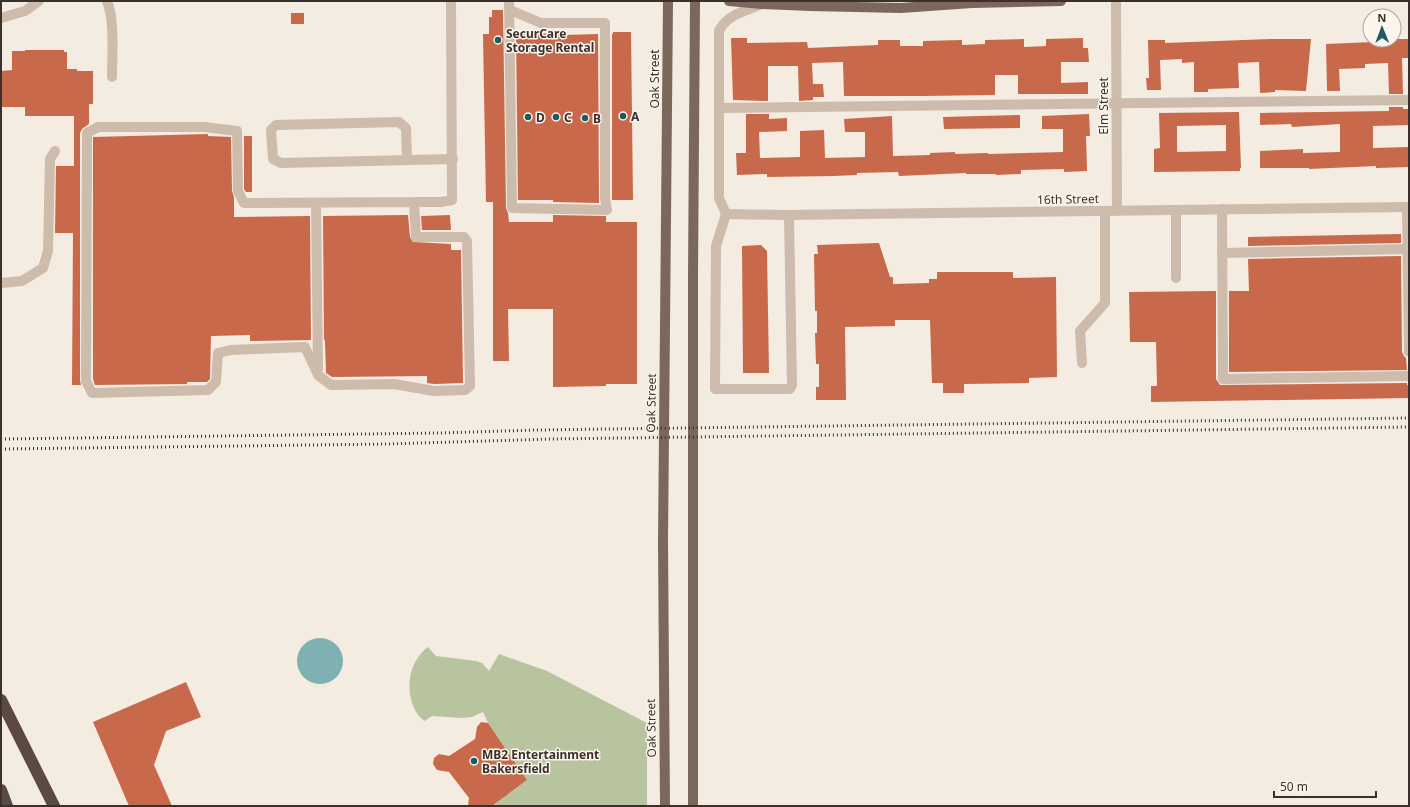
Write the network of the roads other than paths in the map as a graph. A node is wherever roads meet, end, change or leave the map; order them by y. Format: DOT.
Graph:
graph roads {
  1 [pos="39,1"];
  2 [pos="108,1"];
  3 [pos="451,1"];
  4 [pos="668,1"];
  5 [pos="695,1"];
  6 [pos="729,1"];
  7 [pos="1061,1"];
  8 [pos="1116,1"];
  9 [pos="762,4"];
  10 [pos="509,6"];
  11 [pos="1,18"];
  12 [pos="112,77"];
  13 [pos="1409,100"];
  14 [pos="1116,104"];
  15 [pos="719,108"];
  16 [pos="55,151"];
  17 [pos="453,159"];
  18 [pos="407,160"];
  19 [pos="414,202"];
  20 [pos="316,203"];
  21 [pos="1408,207"];
  22 [pos="1222,209"];
  23 [pos="1176,210"];
  24 [pos="1105,211"];
  25 [pos="1117,211"];
  26 [pos="726,214"];
  27 [pos="789,215"];
  28 [pos="1408,249"];
  29 [pos="1222,253"];
  30 [pos="1176,278"];
  31 [pos="1,283"];
  32 [pos="1409,352"];
  33 [pos="1082,363"];
  34 [pos="318,375"];
  35 [pos="1409,376"];
  36 [pos="1,700"];
  37 [pos="1,790"];
  38 [pos="8,806"];
  39 [pos="54,806"];
  40 [pos="665,806"];
  41 [pos="694,806"];
  1 -- 11 [label="street"];
  2 -- 12 [label="street"];
  3 -- 17 [label="street"];
  4 -- 40 [label="main road, Oak Street"];
  5 -- 41 [label="main road"];
  6 -- 9 [label="main road"];
  7 -- 9 [label="main road"];
  8 -- 14 [label="street, Elm Street"];
  9 -- 15 [label="street"];
  10 -- 10 [label="street"];
  13 -- 14 [label="street"];
  14 -- 15 [label="street"];
  14 -- 25 [label="street, Elm Street"];
  15 -- 26 [label="street"];
  16 -- 31 [label="street"];
  17 -- 18 [label="street"];
  17 -- 19 [label="street"];
  18 -- 18 [label="street"];
  19 -- 20 [label="street"];
  19 -- 34 [label="street"];
  20 -- 34 [label="street"];
  20 -- 34 [label="street"];
  21 -- 22 [label="street, 16th Street"];
  21 -- 28 [label="street"];
  22 -- 23 [label="street, 16th Street"];
  22 -- 29 [label="street"];
  23 -- 25 [label="street, 16th Street"];
  23 -- 30 [label="street"];
  24 -- 25 [label="street, 16th Street"];
  24 -- 27 [label="street, 16th Street"];
  24 -- 33 [label="street"];
  26 -- 27 [label="street, 16th Street"];
  26 -- 27 [label="street"];
  28 -- 29 [label="street"];
  28 -- 32 [label="street"];
  29 -- 35 [label="street"];
  36 -- 39 [label="highway"];
  37 -- 38 [label="highway"];
}
